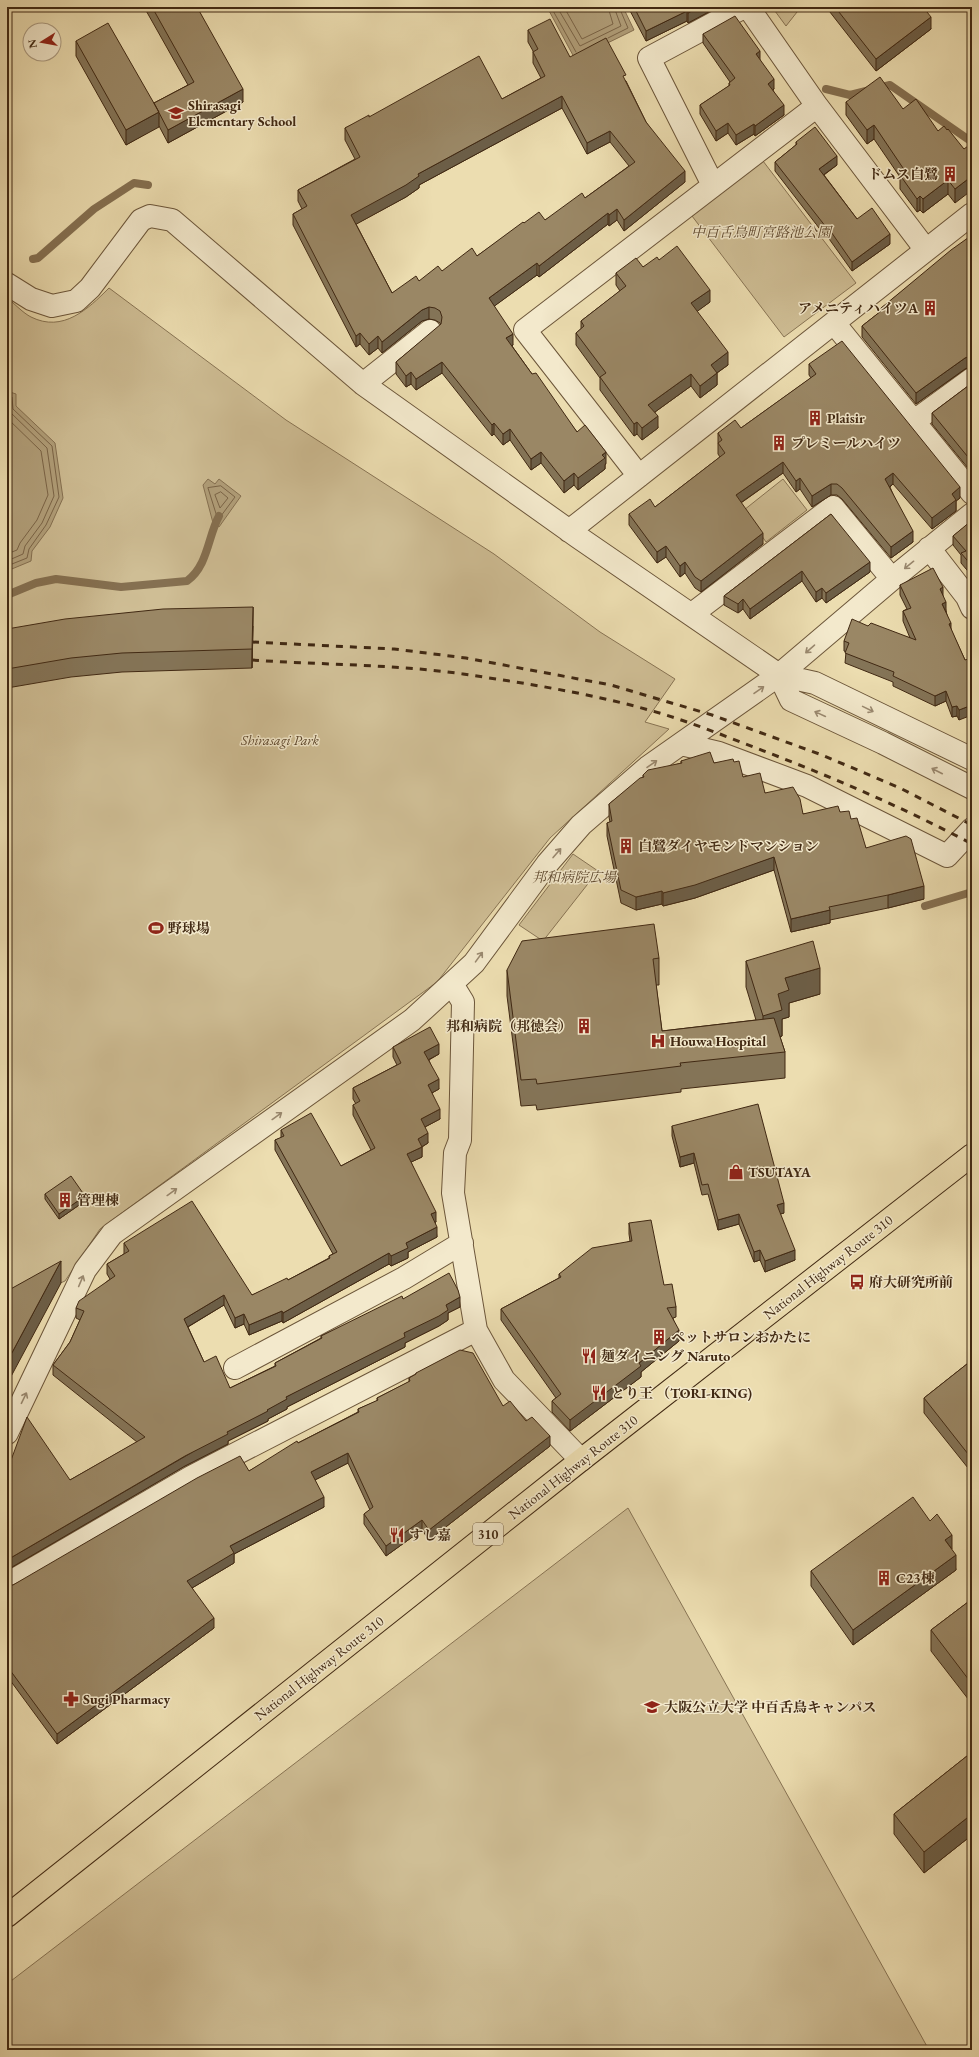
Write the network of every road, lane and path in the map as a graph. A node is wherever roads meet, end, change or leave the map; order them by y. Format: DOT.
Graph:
graph roads {
  1 [pos="744,7"];
  2 [pos="748,7"];
  3 [pos="817,106"];
  4 [pos="713,185"];
  5 [pos="972,214"];
  6 [pos="926,250"];
  7 [pos="7,284"];
  8 [pos="834,322"];
  9 [pos="430,332"];
  10 [pos="972,379"];
  11 [pos="363,384"];
  12 [pos="913,422"];
  13 [pos="639,476"];
  14 [pos="972,493"];
  15 [pos="972,514"];
  16 [pos="569,531"];
  17 [pos="929,548"];
  18 [pos="892,579"];
  19 [pos="972,608"];
  20 [pos="692,614"];
  21 [pos="779,675"];
  22 [pos="681,744"];
  23 [pos="972,759"];
  24 [pos="972,788"];
  25 [pos="972,829"];
  26 [pos="452,984"];
  27 [pos="972,1155"];
  28 [pos="462,1243"];
  29 [pos="476,1330"];
  30 [pos="235,1368"];
  31 [pos="7,1433"];
  32 [pos="581,1460"];
  33 [pos="7,1584"];
  34 [pos="7,1916"];
  1 -- 4 [label="street"];
  2 -- 3 [label="street"];
  3 -- 4 [label="street"];
  3 -- 6 [label="street"];
  4 -- 13 [label="street"];
  5 -- 6 [label="street"];
  6 -- 8 [label="street"];
  7 -- 11 [label="street"];
  8 -- 12 [label="street"];
  8 -- 13 [label="street"];
  9 -- 11 [label="street"];
  10 -- 12 [label="street"];
  11 -- 16 [label="street"];
  12 -- 14 [label="street"];
  13 -- 16 [label="street"];
  15 -- 17 [label="street"];
  16 -- 20 [label="street"];
  17 -- 18 [label="street, one-way"];
  17 -- 19 [label="street"];
  18 -- 20 [label="street"];
  18 -- 21 [label="street, one-way"];
  20 -- 21 [label="street"];
  22 -- 21 [label="street, one-way"];
  21 -- 23 [label="street, one-way"];
  24 -- 21 [label="street, one-way"];
  22 -- 25 [label="street"];
  26 -- 22 [label="street, one-way"];
  26 -- 28 [label="street"];
  31 -- 26 [label="street, one-way"];
  27 -- 32 [label="highway, National Highway Route 310 / 310"];
  28 -- 29 [label="street"];
  28 -- 30 [label="street"];
  29 -- 32 [label="street"];
  29 -- 33 [label="street"];
  32 -- 34 [label="highway, National Highway Route 310 / 310"];
}
